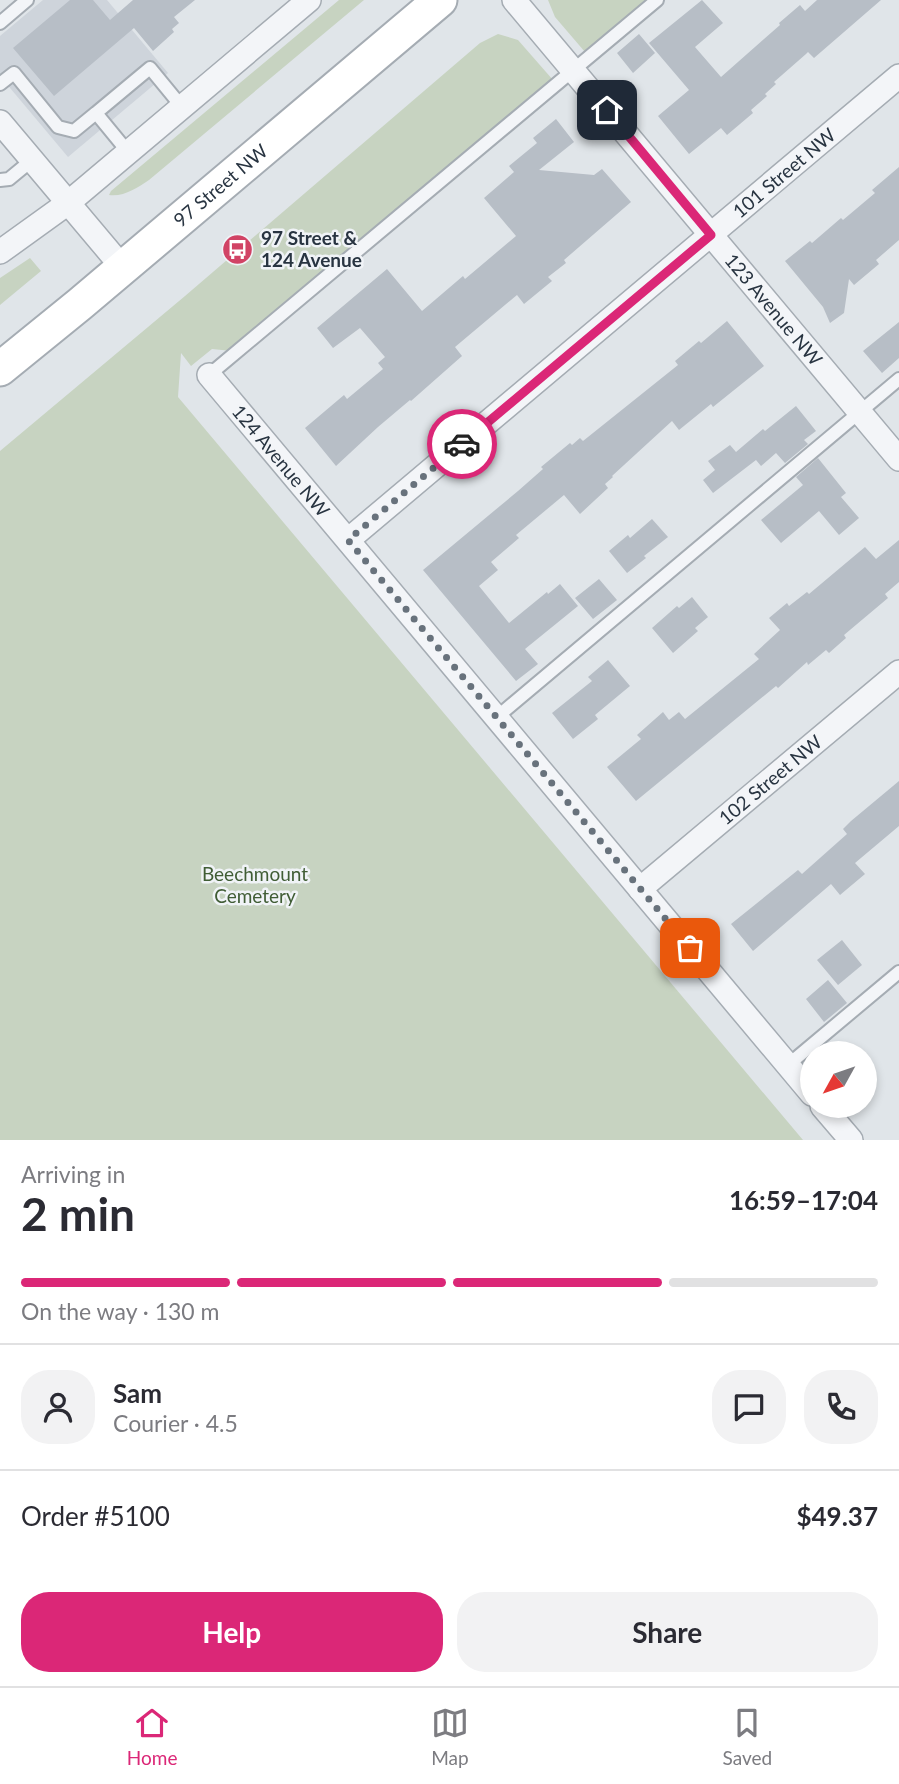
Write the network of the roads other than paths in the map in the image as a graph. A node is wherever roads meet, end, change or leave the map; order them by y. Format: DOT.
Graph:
graph roads {
  1 [pos="27,0"];
  2 [pos="309,0"];
  3 [pos="440,0"];
  4 [pos="514,0"];
  5 [pos="657,0"];
  6 [pos="0,23"];
  7 [pos="573,70"];
  8 [pos="899,76"];
  9 [pos="0,84"];
  10 [pos="182,107"];
  11 [pos="96,113"];
  12 [pos="0,122"];
  13 [pos="128,152"];
  14 [pos="32,160"];
  15 [pos="0,180"];
  16 [pos="68,203"];
  17 [pos="711,235"];
  18 [pos="0,252"];
  19 [pos="123,268"];
  20 [pos="0,369"];
  21 [pos="209,375"];
  22 [pos="899,379"];
  23 [pos="860,412"];
  24 [pos="899,459"];
  25 [pos="348,540"];
  26 [pos="899,672"];
  27 [pos="497,717"];
  28 [pos="640,889"];
  29 [pos="899,972"];
  30 [pos="788,1065"];
  31 [pos="800,1080"];
  32 [pos="832,1118"];
  33 [pos="851,1140"];
  1 -- 6 [label="lane"];
  2 -- 10 [label="street"];
  3 -- 19 [label="main road, 97 Street NW"];
  4 -- 7 [label="street, 123 Avenue NW"];
  5 -- 7 [label="lane"];
  7 -- 17 [label="street, 123 Avenue NW"];
  7 -- 21 [label="lane"];
  8 -- 17 [label="street, 101 Street NW"];
  9 -- 11 [label="lane"];
  10 -- 11 [label="lane"];
  10 -- 13 [label="street"];
  11 -- 13 [label="lane"];
  12 -- 14 [label="street"];
  13 -- 16 [label="street"];
  14 -- 15 [label="lane"];
  14 -- 16 [label="street"];
  16 -- 18 [label="street"];
  16 -- 19 [label="street"];
  17 -- 23 [label="street, 123 Avenue NW"];
  17 -- 25 [label="street, 101 Street NW"];
  19 -- 20 [label="main road, 97 Street NW"];
  21 -- 25 [label="street, 124 Avenue NW"];
  22 -- 23 [label="lane"];
  23 -- 24 [label="street, 123 Avenue NW"];
  23 -- 27 [label="lane"];
  25 -- 27 [label="street, 124 Avenue NW"];
  26 -- 28 [label="street, 102 Street NW"];
  27 -- 28 [label="street, 124 Avenue NW"];
  28 -- 30 [label="street, 124 Avenue NW"];
  29 -- 30 [label="lane"];
  30 -- 31 [label="street, 124 Avenue NW"];
  32 -- 33 [label="street"];
}
